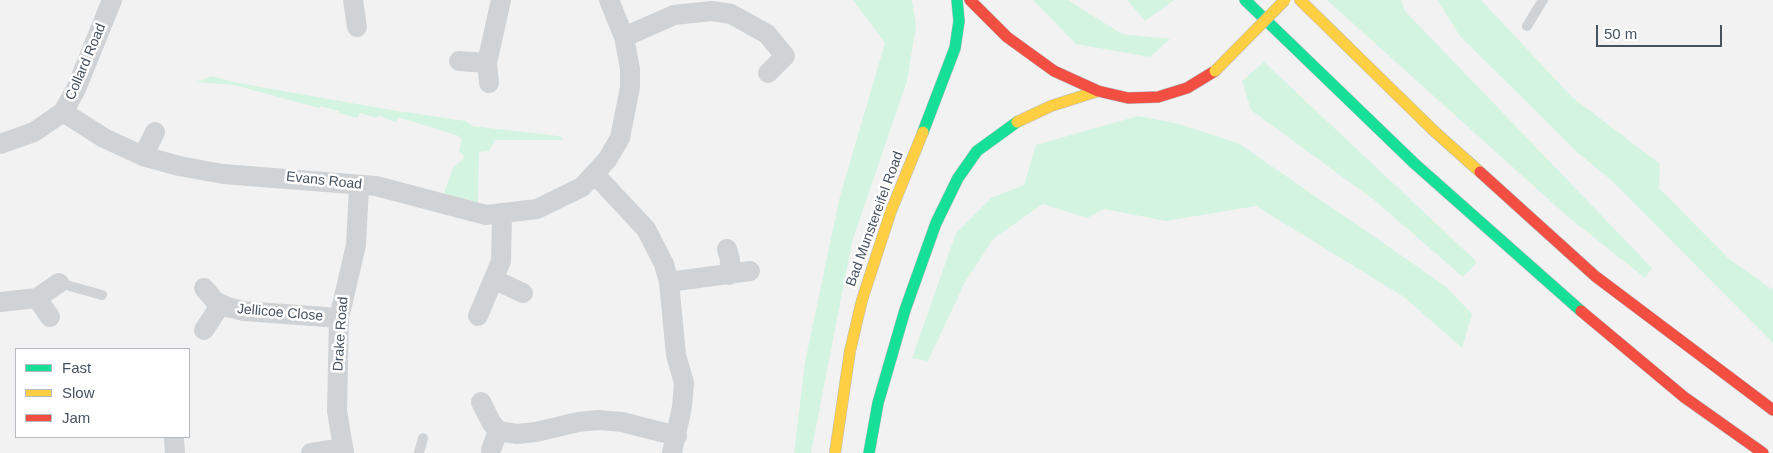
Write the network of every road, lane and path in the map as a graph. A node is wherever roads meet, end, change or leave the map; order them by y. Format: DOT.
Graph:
graph roads {
  1 [pos="112,0"];
  2 [pos="353,0"];
  3 [pos="501,0"];
  4 [pos="609,0"];
  5 [pos="957,0"];
  6 [pos="970,0"];
  7 [pos="1245,0"];
  8 [pos="1286,0"];
  9 [pos="1300,0"];
  10 [pos="1544,0"];
  11 [pos="720,6"];
  12 [pos="1527,26"];
  13 [pos="358,27"];
  14 [pos="624,37"];
  15 [pos="459,61"];
  16 [pos="487,63"];
  17 [pos="768,73"];
  18 [pos="489,83"];
  19 [pos="1098,91"];
  20 [pos="63,112"];
  21 [pos="155,132"];
  22 [pos="0,144"];
  23 [pos="143,156"];
  24 [pos="594,177"];
  25 [pos="359,186"];
  26 [pos="502,215"];
  27 [pos="727,249"];
  28 [pos="750,272"];
  29 [pos="729,274"];
  30 [pos="494,280"];
  31 [pos="669,282"];
  32 [pos="59,283"];
  33 [pos="204,288"];
  34 [pos="522,293"];
  35 [pos="102,295"];
  36 [pos="37,298"];
  37 [pos="0,302"];
  38 [pos="221,304"];
  39 [pos="50,316"];
  40 [pos="478,316"];
  41 [pos="339,318"];
  42 [pos="204,330"];
  43 [pos="1684,397"];
  44 [pos="481,402"];
  45 [pos="1773,410"];
  46 [pos="498,431"];
  47 [pos="423,438"];
  48 [pos="675,444"];
  49 [pos="344,450"];
  50 [pos="491,450"];
  51 [pos="311,453"];
  52 [pos="419,453"];
  53 [pos="835,453"];
  54 [pos="869,453"];
  55 [pos="1741,453"];
  56 [pos="1763,453"];
  1 -- 20 [label="street, Collard Road"];
  2 -- 13 [label="street"];
  3 -- 16 [label="street"];
  4 -- 14 [label="street, Evans Road"];
  5 -- 53 [label="highway, Bad Munstereifel Road"];
  6 -- 19 [label="highway"];
  7 -- 43 [label="highway"];
  8 -- 19 [label="highway, bridge"];
  9 -- 45 [label="highway"];
  10 -- 12 [label="lane"];
  11 -- 14 [label="street"];
  11 -- 17 [label="street"];
  14 -- 24 [label="street, Evans Road"];
  15 -- 16 [label="street"];
  16 -- 18 [label="street"];
  19 -- 54 [label="highway"];
  20 -- 22 [label="street, Collard Road"];
  20 -- 23 [label="street, Evans Road"];
  21 -- 23 [label="street"];
  23 -- 25 [label="street, Evans Road"];
  24 -- 26 [label="street, Evans Road"];
  24 -- 31 [label="street"];
  25 -- 26 [label="street, Evans Road"];
  25 -- 41 [label="street, Drake Road"];
  26 -- 30 [label="street"];
  27 -- 29 [label="street"];
  28 -- 29 [label="street"];
  29 -- 31 [label="street"];
  30 -- 34 [label="street"];
  30 -- 40 [label="street"];
  31 -- 48 [label="street"];
  32 -- 35 [label="lane"];
  32 -- 36 [label="street"];
  33 -- 38 [label="street, Jellicoe Close"];
  36 -- 37 [label="street"];
  36 -- 39 [label="street"];
  38 -- 41 [label="street, Jellicoe Close"];
  38 -- 42 [label="street, Jellicoe Close"];
  41 -- 49 [label="street, Drake Road"];
  43 -- 55 [label="highway"];
  43 -- 56 [label="highway"];
  44 -- 46 [label="street"];
  46 -- 48 [label="street"];
  46 -- 50 [label="street"];
  47 -- 52 [label="lane"];
  49 -- 51 [label="street"];
}
